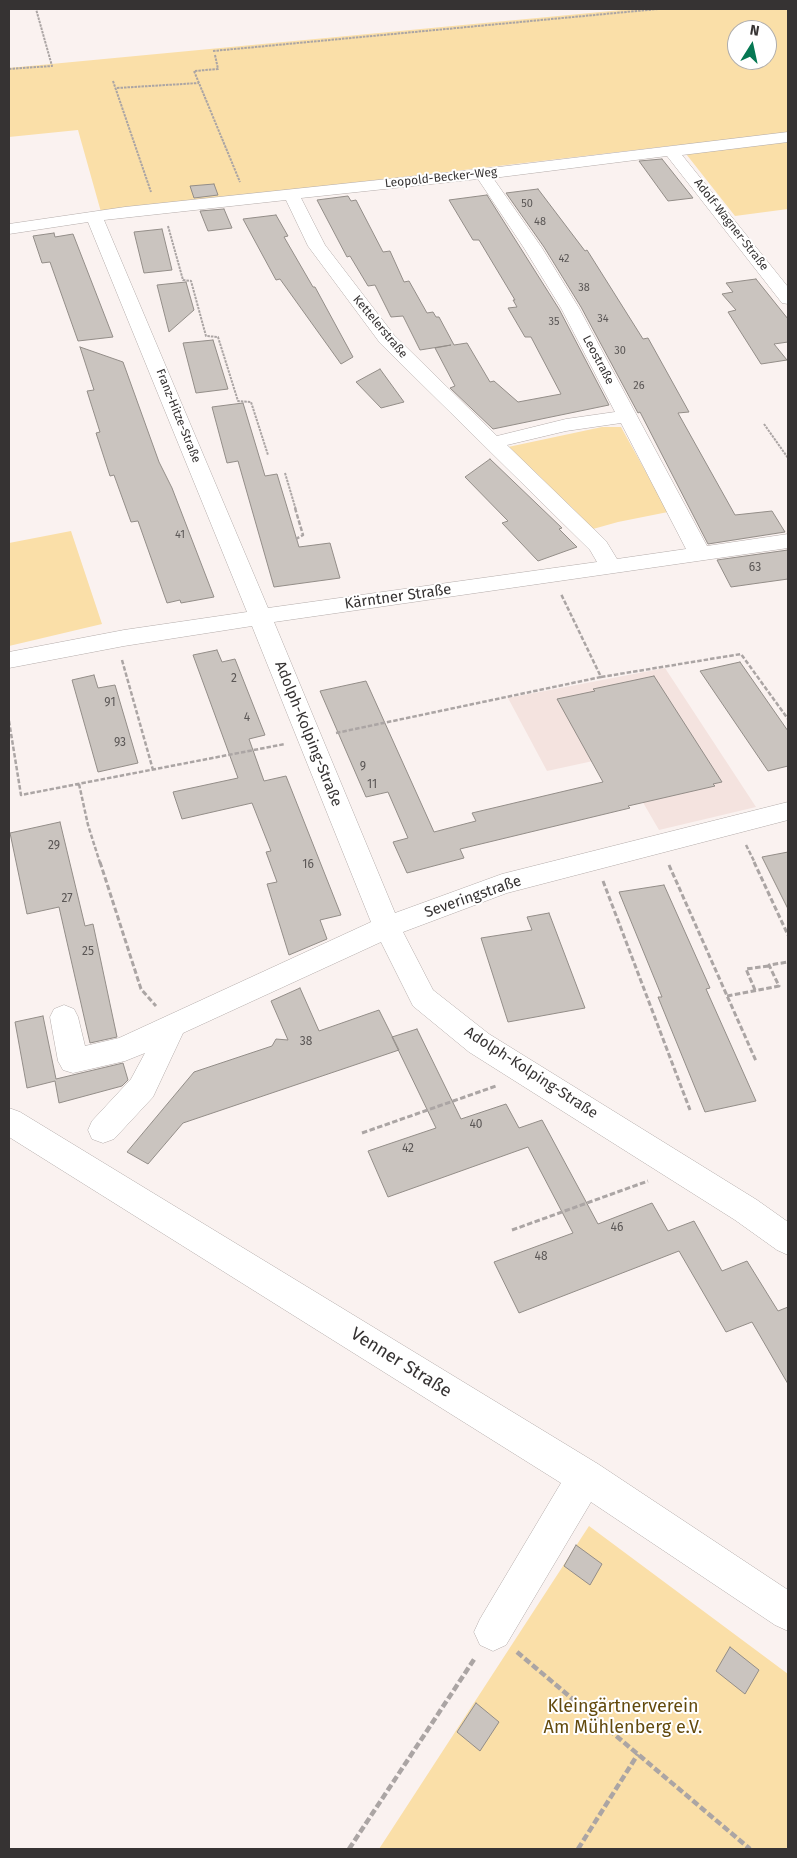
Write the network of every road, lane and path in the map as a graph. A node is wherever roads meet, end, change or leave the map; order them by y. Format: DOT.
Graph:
graph roads {
  1 [pos="36,9"];
  2 [pos="658,9"];
  3 [pos="213,51"];
  4 [pos="215,55"];
  5 [pos="9,69"];
  6 [pos="113,81"];
  7 [pos="199,83"];
  8 [pos="117,88"];
  9 [pos="788,137"];
  10 [pos="672,152"];
  11 [pos="482,174"];
  12 [pos="291,194"];
  13 [pos="248,198"];
  14 [pos="161,215"];
  15 [pos="94,216"];
  16 [pos="9,229"];
  17 [pos="788,299"];
  18 [pos="628,416"];
  19 [pos="764,424"];
  20 [pos="492,443"];
  21 [pos="268,455"];
  22 [pos="788,458"];
  23 [pos="285,473"];
  24 [pos="296,539"];
  25 [pos="788,541"];
  26 [pos="700,554"];
  27 [pos="611,566"];
  28 [pos="552,576"];
  29 [pos="260,617"];
  30 [pos="116,640"];
  31 [pos="9,660"];
  32 [pos="602,676"];
  33 [pos="788,719"];
  34 [pos="9,721"];
  35 [pos="310,739"];
  36 [pos="153,770"];
  37 [pos="79,784"];
  38 [pos="788,811"];
  39 [pos="736,825"];
  40 [pos="660,844"];
  41 [pos="595,860"];
  42 [pos="387,927"];
  43 [pos="788,935"];
  44 [pos="788,962"];
  45 [pos="769,966"];
  46 [pos="755,990"];
  47 [pos="727,996"];
  48 [pos="64,1017"];
  49 [pos="173,1025"];
  50 [pos="756,1061"];
  51 [pos="530,1075"];
  52 [pos="690,1110"];
  53 [pos="9,1121"];
  54 [pos="103,1130"];
  55 [pos="362,1133"];
  56 [pos="680,1170"];
  57 [pos="512,1230"];
  58 [pos="788,1240"];
  59 [pos="585,1477"];
  60 [pos="788,1612"];
  61 [pos="493,1632"];
  62 [pos="638,1754"];
  63 [pos="349,1849"];
  64 [pos="578,1849"];
  65 [pos="750,1849"];
  1 -- 5 [label="path"];
  2 -- 3 [label="path"];
  4 -- 7 [label="path"];
  6 -- 8 [label="path"];
  7 -- 8 [label="path"];
  7 -- 13 [label="path"];
  8 -- 14 [label="path"];
  9 -- 10 [label="street, Leopold-Becker-Weg"];
  10 -- 11 [label="street, Leopold-Becker-Weg"];
  10 -- 17 [label="street, Adolf-Wagner-Straße"];
  11 -- 12 [label="street, Leopold-Becker-Weg"];
  11 -- 18 [label="street, Leostraße"];
  12 -- 13 [label="street, Leopold-Becker-Weg"];
  12 -- 20 [label="street, Kettelerstraße"];
  13 -- 14 [label="street, Leopold-Becker-Weg"];
  14 -- 15 [label="street, Leopold-Becker-Weg"];
  14 -- 21 [label="path"];
  15 -- 16 [label="street, Leopold-Becker-Weg"];
  15 -- 29 [label="street, Franz-Hitze-Straße"];
  18 -- 20 [label="street"];
  18 -- 26 [label="street, Leostraße"];
  19 -- 22 [label="path"];
  20 -- 27 [label="street, Kettelerstraße"];
  23 -- 24 [label="path"];
  25 -- 26 [label="street, Kärntner Straße"];
  26 -- 27 [label="street, Kärntner Straße"];
  27 -- 28 [label="street, Kärntner Straße"];
  28 -- 29 [label="street, Kärntner Straße"];
  28 -- 32 [label="path"];
  29 -- 30 [label="street, Kärntner Straße"];
  29 -- 35 [label="street, Adolph-Kolping-Straße"];
  30 -- 31 [label="street, Kärntner Straße"];
  30 -- 36 [label="path"];
  32 -- 33 [label="path"];
  32 -- 35 [label="path"];
  34 -- 37 [label="path"];
  35 -- 36 [label="path"];
  35 -- 42 [label="street, Adolph-Kolping-Straße"];
  36 -- 37 [label="path"];
  37 -- 49 [label="path"];
  38 -- 39 [label="street, Severingstraße"];
  39 -- 40 [label="street, Severingstraße"];
  39 -- 43 [label="path"];
  40 -- 41 [label="street, Severingstraße"];
  40 -- 47 [label="path"];
  41 -- 42 [label="street, Severingstraße"];
  41 -- 52 [label="path"];
  42 -- 49 [label="street, Severingstraße"];
  42 -- 51 [label="street, Adolph-Kolping-Straße"];
  44 -- 45 [label="path"];
  45 -- 46 [label="path"];
  45 -- 46 [label="path"];
  46 -- 47 [label="path"];
  47 -- 50 [label="path"];
  48 -- 49 [label="street, Severingstraße"];
  49 -- 54 [label="street"];
  51 -- 55 [label="path"];
  51 -- 56 [label="street, Adolph-Kolping-Straße"];
  53 -- 59 [label="street, Venner Straße"];
  56 -- 57 [label="path"];
  56 -- 58 [label="street, Adolph-Kolping-Straße"];
  59 -- 60 [label="street, Venner Straße"];
  59 -- 61 [label="street"];
  61 -- 62 [label="path"];
  61 -- 63 [label="path"];
  62 -- 64 [label="path"];
  62 -- 65 [label="path"];
}
